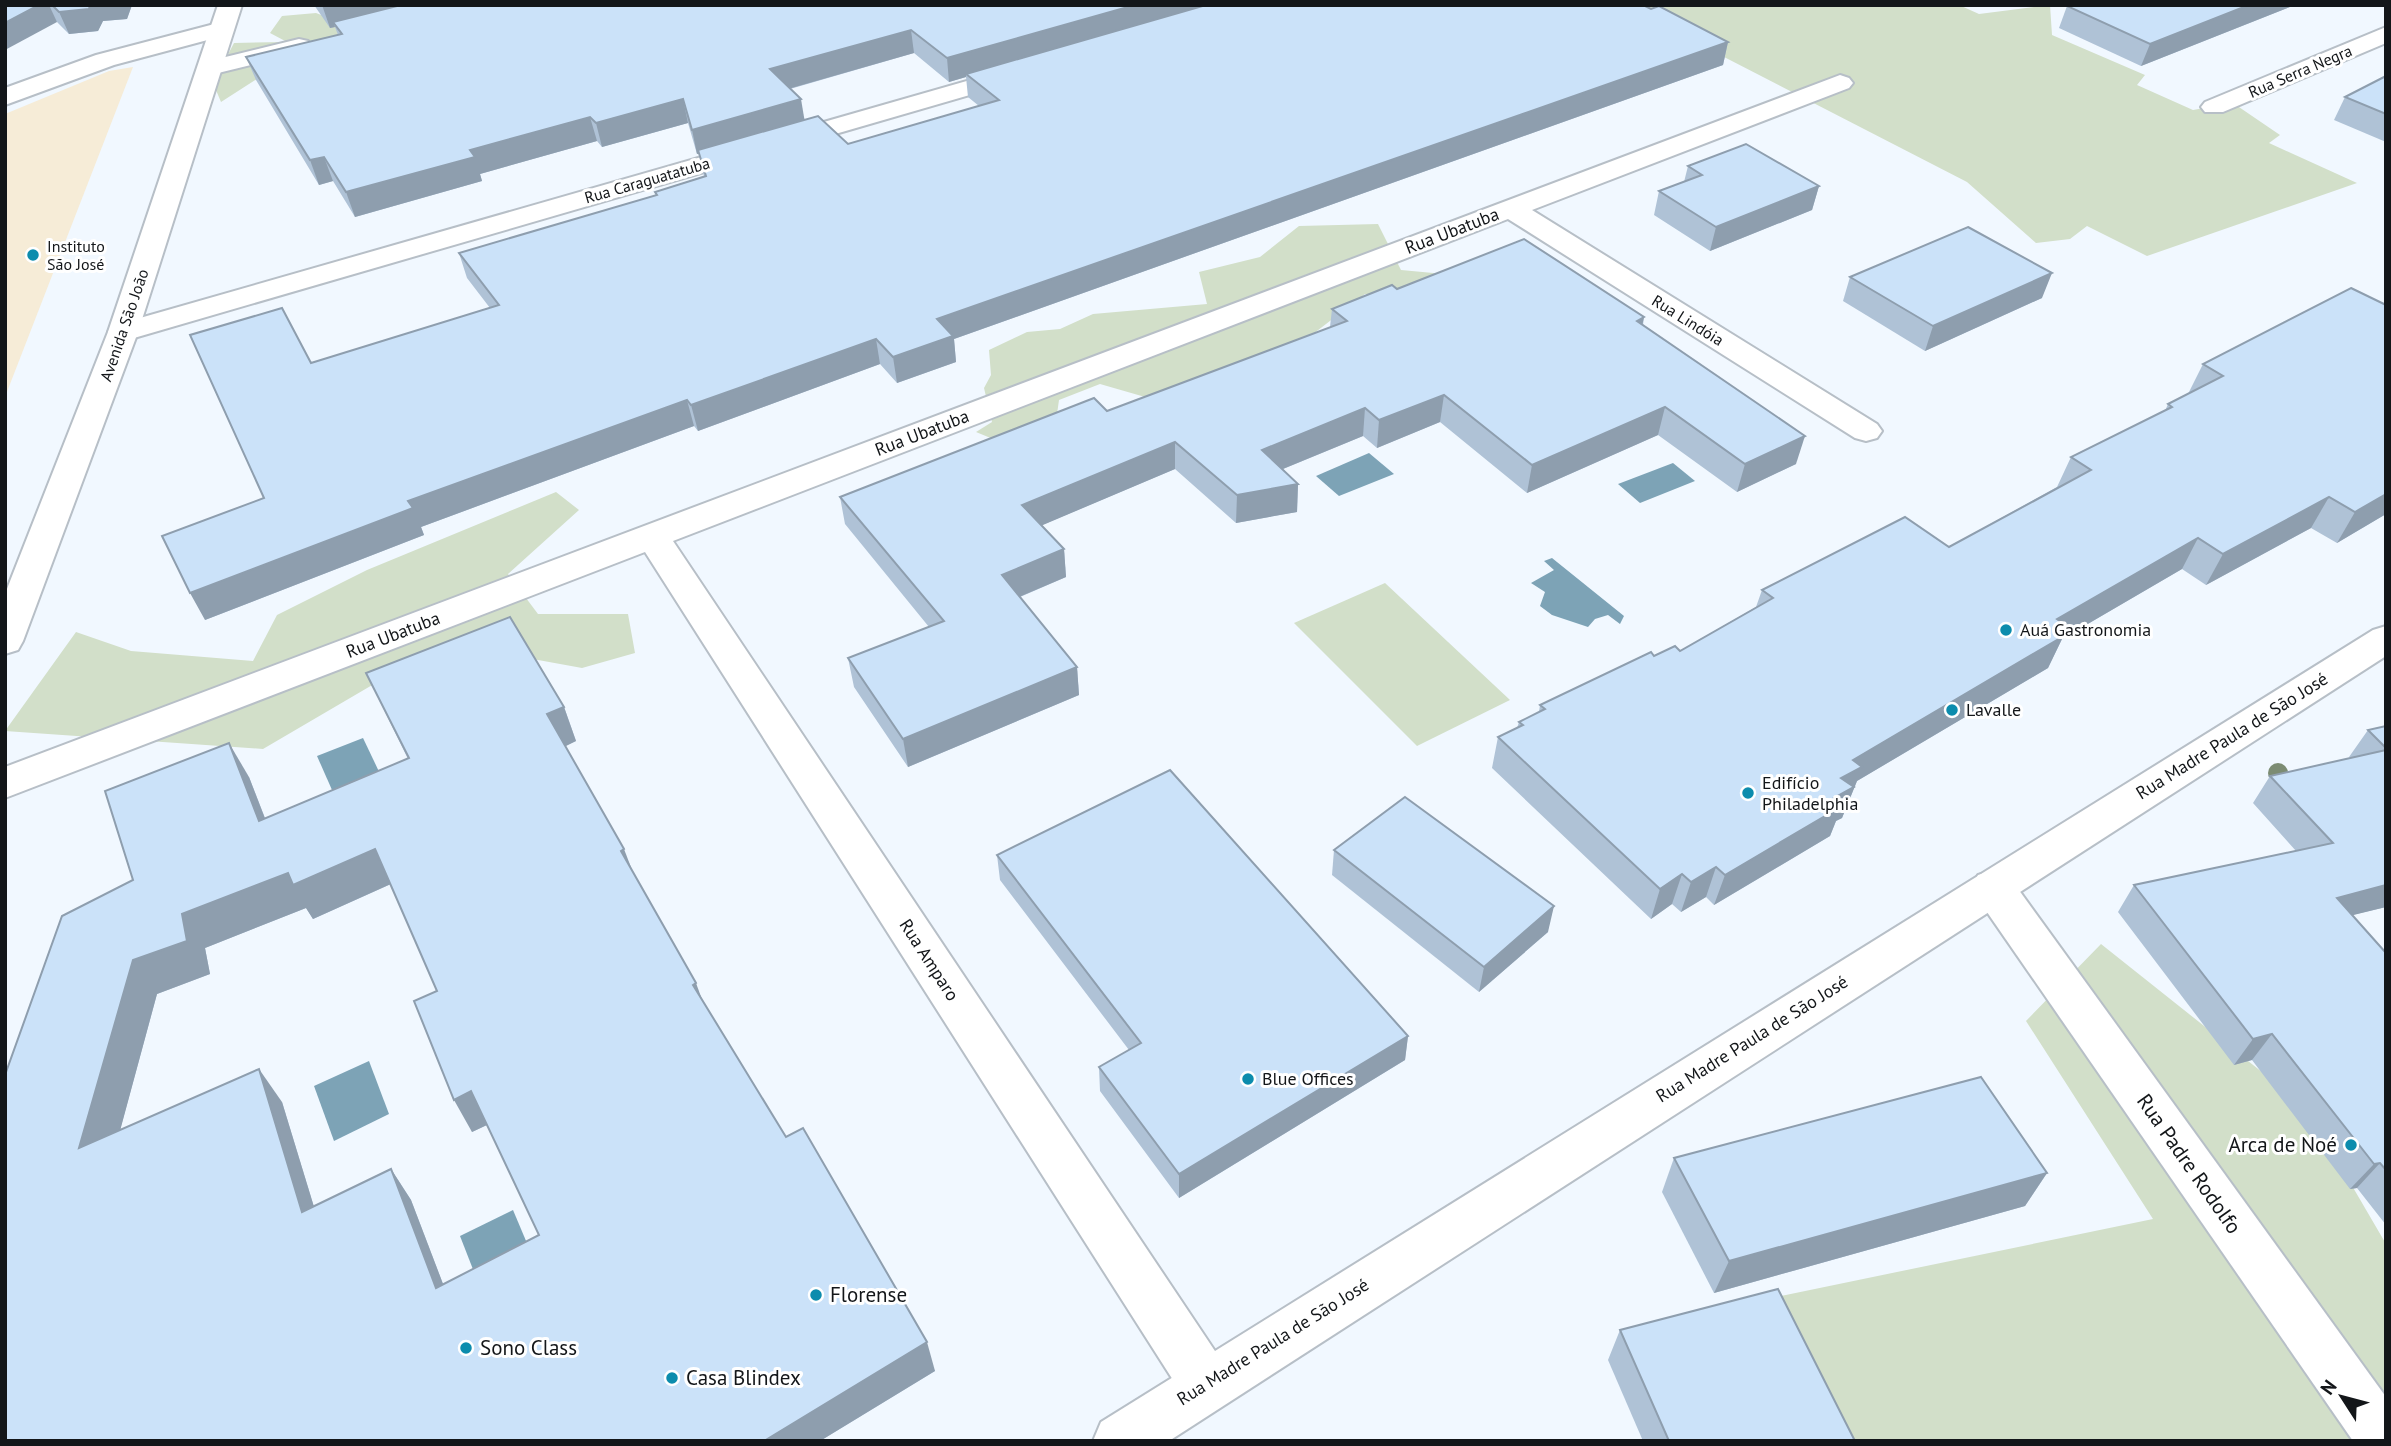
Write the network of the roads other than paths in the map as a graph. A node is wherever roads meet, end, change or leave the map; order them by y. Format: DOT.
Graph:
graph roads {
  1 [pos="226,17"];
  2 [pos="2386,34"];
  3 [pos="316,41"];
  4 [pos="1050,64"];
  5 [pos="209,68"];
  6 [pos="1840,83"];
  7 [pos="5,97"];
  8 [pos="2214,107"];
  9 [pos="1511,208"];
  10 [pos="123,332"];
  11 [pos="1866,431"];
  12 [pos="652,536"];
  13 [pos="2386,639"];
  14 [pos="5,641"];
  15 [pos="5,783"];
  16 [pos="1993,887"];
  17 [pos="1206,1384"];
  18 [pos="1120,1441"];
  19 [pos="2385,1441"];
  1 -- 5 [label="street, Avenida São João"];
  1 -- 7 [label="street"];
  2 -- 8 [label="street, Rua Serra Negra"];
  3 -- 5 [label="street"];
  4 -- 10 [label="street, Rua Caraguatatuba"];
  5 -- 10 [label="street, Avenida São João"];
  6 -- 9 [label="street, Rua Ubatuba"];
  9 -- 11 [label="street, Rua Lindóia"];
  9 -- 12 [label="street, Rua Ubatuba"];
  10 -- 14 [label="street, Avenida São João"];
  12 -- 15 [label="street, Rua Ubatuba"];
  12 -- 17 [label="street, Rua Amparo"];
  13 -- 16 [label="street, Rua Madre Paula de São José"];
  16 -- 17 [label="street, Rua Madre Paula de São José"];
  16 -- 19 [label="street, Rua Padre Rodolfo"];
  17 -- 18 [label="street, Rua Madre Paula de São José"];
}
